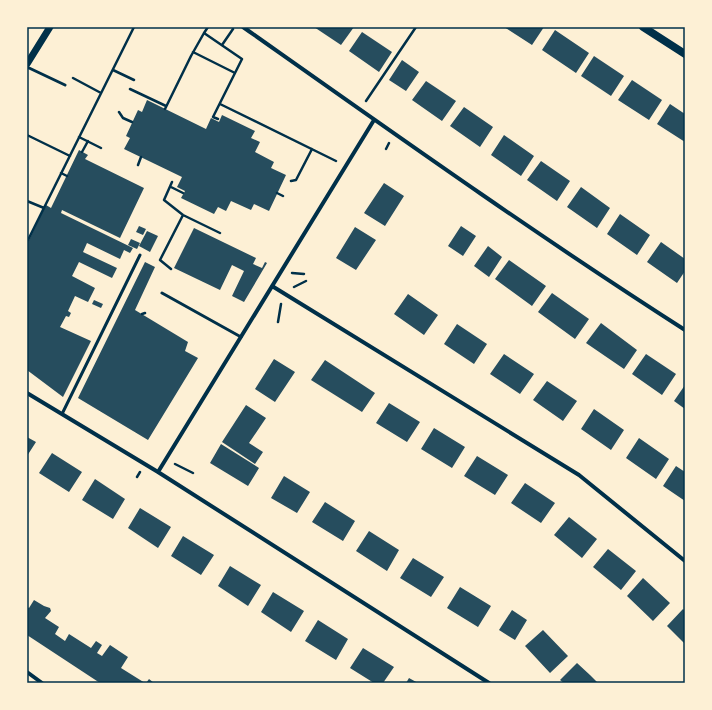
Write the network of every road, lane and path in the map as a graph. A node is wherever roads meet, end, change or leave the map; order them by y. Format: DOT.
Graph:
graph roads {
  1 [pos="50,27"];
  2 [pos="134,27"];
  3 [pos="208,27"];
  4 [pos="243,27"];
  5 [pos="416,27"];
  6 [pos="643,27"];
  7 [pos="231,32"];
  8 [pos="204,33"];
  9 [pos="222,45"];
  10 [pos="193,52"];
  11 [pos="685,54"];
  12 [pos="27,64"];
  13 [pos="27,68"];
  14 [pos="112,70"];
  15 [pos="235,73"];
  16 [pos="134,80"];
  17 [pos="65,85"];
  18 [pos="130,89"];
  19 [pos="369,97"];
  20 [pos="220,104"];
  21 [pos="119,112"];
  22 [pos="218,119"];
  23 [pos="374,120"];
  24 [pos="132,122"];
  25 [pos="27,135"];
  26 [pos="79,137"];
  27 [pos="88,141"];
  28 [pos="101,148"];
  29 [pos="312,149"];
  30 [pos="82,152"];
  31 [pos="70,156"];
  32 [pos="141,158"];
  33 [pos="336,161"];
  34 [pos="138,165"];
  35 [pos="61,173"];
  36 [pos="66,176"];
  37 [pos="291,181"];
  38 [pos="172,182"];
  39 [pos="170,186"];
  40 [pos="183,193"];
  41 [pos="277,193"];
  42 [pos="283,196"];
  43 [pos="27,201"];
  44 [pos="44,208"];
  45 [pos="183,214"];
  46 [pos="220,233"];
  47 [pos="27,242"];
  48 [pos="140,255"];
  49 [pos="171,269"];
  50 [pos="272,286"];
  51 [pos="162,293"];
  52 [pos="685,330"];
  53 [pos="241,337"];
  54 [pos="27,393"];
  55 [pos="62,414"];
  56 [pos="158,472"];
  57 [pos="685,561"];
  58 [pos="27,672"];
  59 [pos="42,683"];
  60 [pos="489,683"];
  1 -- 12 [label="street"];
  2 -- 14 [label="path"];
  3 -- 8 [label="path"];
  4 -- 23 [label="street"];
  5 -- 19 [label="path"];
  6 -- 11 [label="main road"];
  7 -- 9 [label="path"];
  8 -- 9 [label="path"];
  8 -- 10 [label="path"];
  9 -- 15 [label="path"];
  10 -- 15 [label="path"];
  10 -- 18 [label="path"];
  13 -- 17 [label="lane"];
  14 -- 16 [label="path"];
  14 -- 26 [label="path"];
  15 -- 20 [label="path"];
  20 -- 22 [label="path"];
  20 -- 29 [label="path"];
  21 -- 24 [label="path"];
  23 -- 50 [label="street"];
  23 -- 52 [label="street"];
  25 -- 31 [label="path"];
  26 -- 27 [label="path"];
  26 -- 31 [label="path"];
  27 -- 28 [label="path"];
  27 -- 30 [label="path"];
  29 -- 33 [label="path"];
  29 -- 37 [label="path"];
  31 -- 35 [label="path"];
  32 -- 34 [label="path"];
  35 -- 36 [label="path"];
  35 -- 44 [label="path"];
  38 -- 39 [label="path"];
  39 -- 40 [label="path"];
  39 -- 45 [label="path"];
  41 -- 42 [label="path"];
  43 -- 44 [label="path"];
  44 -- 47 [label="path"];
  45 -- 46 [label="path"];
  45 -- 49 [label="path"];
  48 -- 55 [label="lane"];
  50 -- 53 [label="street"];
  50 -- 57 [label="street"];
  51 -- 53 [label="lane"];
  53 -- 56 [label="street"];
  54 -- 55 [label="street"];
  55 -- 56 [label="street"];
  56 -- 60 [label="street"];
  58 -- 59 [label="street"];
}
